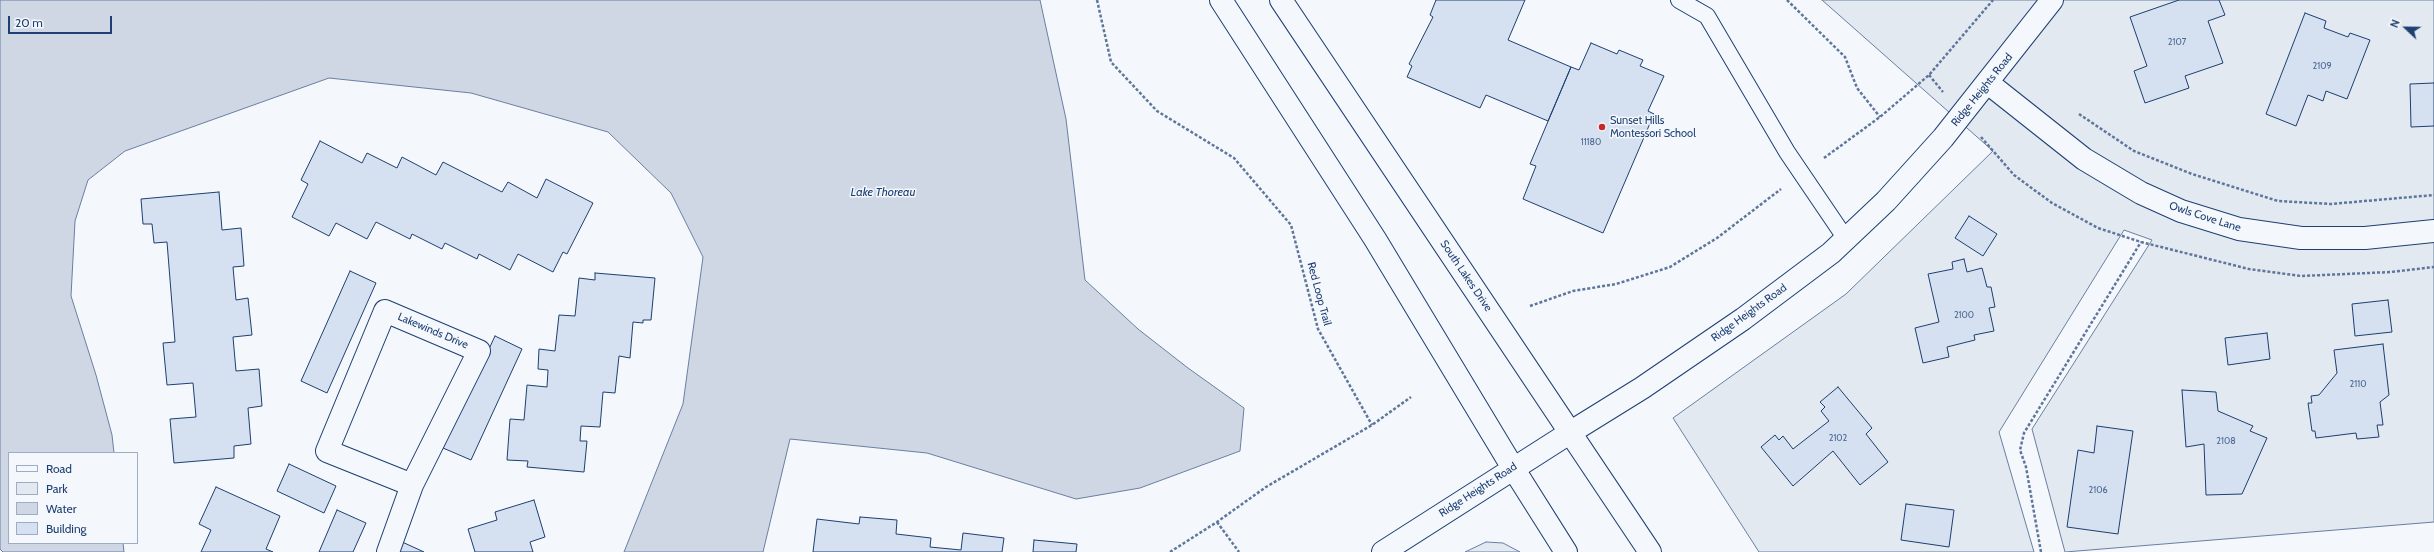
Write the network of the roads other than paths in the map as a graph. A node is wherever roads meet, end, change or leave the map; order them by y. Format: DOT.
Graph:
graph roads {
  1 [pos="1222,0"];
  2 [pos="1281,0"];
  3 [pos="1679,0"];
  4 [pos="2052,0"];
  5 [pos="1988,83"];
  6 [pos="2434,231"];
  7 [pos="1846,239"];
  8 [pos="1571,432"];
  9 [pos="1513,468"];
  10 [pos="412,484"];
  11 [pos="388,552"];
  12 [pos="1383,552"];
  13 [pos="1566,552"];
  14 [pos="1650,552"];
  1 -- 9 [label="street"];
  2 -- 8 [label="street, South Lakes Drive"];
  3 -- 7 [label="lane"];
  4 -- 5 [label="street, Ridge Heights Road"];
  5 -- 6 [label="street, Owls Cove Lane"];
  5 -- 7 [label="street, Ridge Heights Road"];
  7 -- 8 [label="street, Ridge Heights Road"];
  8 -- 9 [label="street, Ridge Heights Road"];
  8 -- 14 [label="street, South Lakes Drive"];
  9 -- 12 [label="street, Ridge Heights Road"];
  9 -- 13 [label="street"];
  10 -- 10 [label="street, Lakewinds Drive"];
  10 -- 11 [label="street, Lakewinds Drive"];
}
